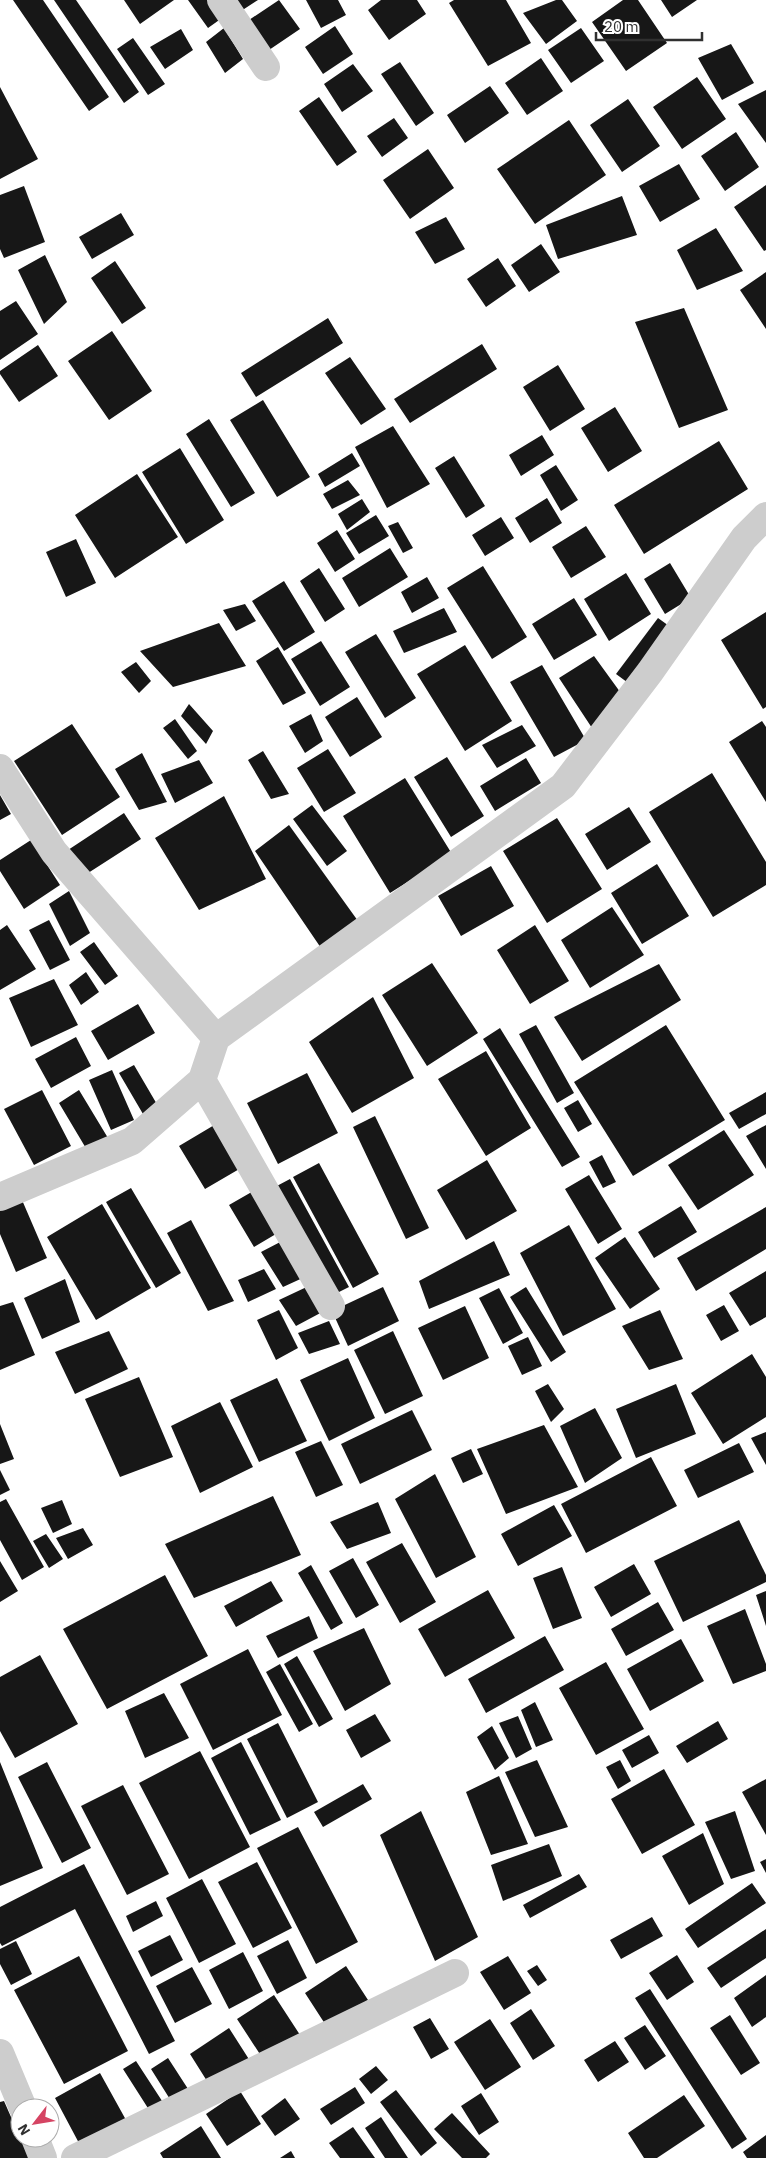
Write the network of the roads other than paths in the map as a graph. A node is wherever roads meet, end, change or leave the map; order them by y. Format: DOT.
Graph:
graph roads {
  1 [pos="221,0"];
  2 [pos="266,67"];
  3 [pos="766,516"];
  4 [pos="0,768"];
  5 [pos="216,1038"];
  6 [pos="202,1080"];
  7 [pos="0,1197"];
  8 [pos="331,1306"];
  9 [pos="455,1973"];
  10 [pos="0,2053"];
  11 [pos="19,2098"];
  12 [pos="75,2158"];
  1 -- 2 [label="street"];
  3 -- 5 [label="street"];
  4 -- 5 [label="street"];
  5 -- 6 [label="street"];
  6 -- 7 [label="street"];
  6 -- 8 [label="street"];
  9 -- 12 [label="street"];
  10 -- 11 [label="street"];
}
